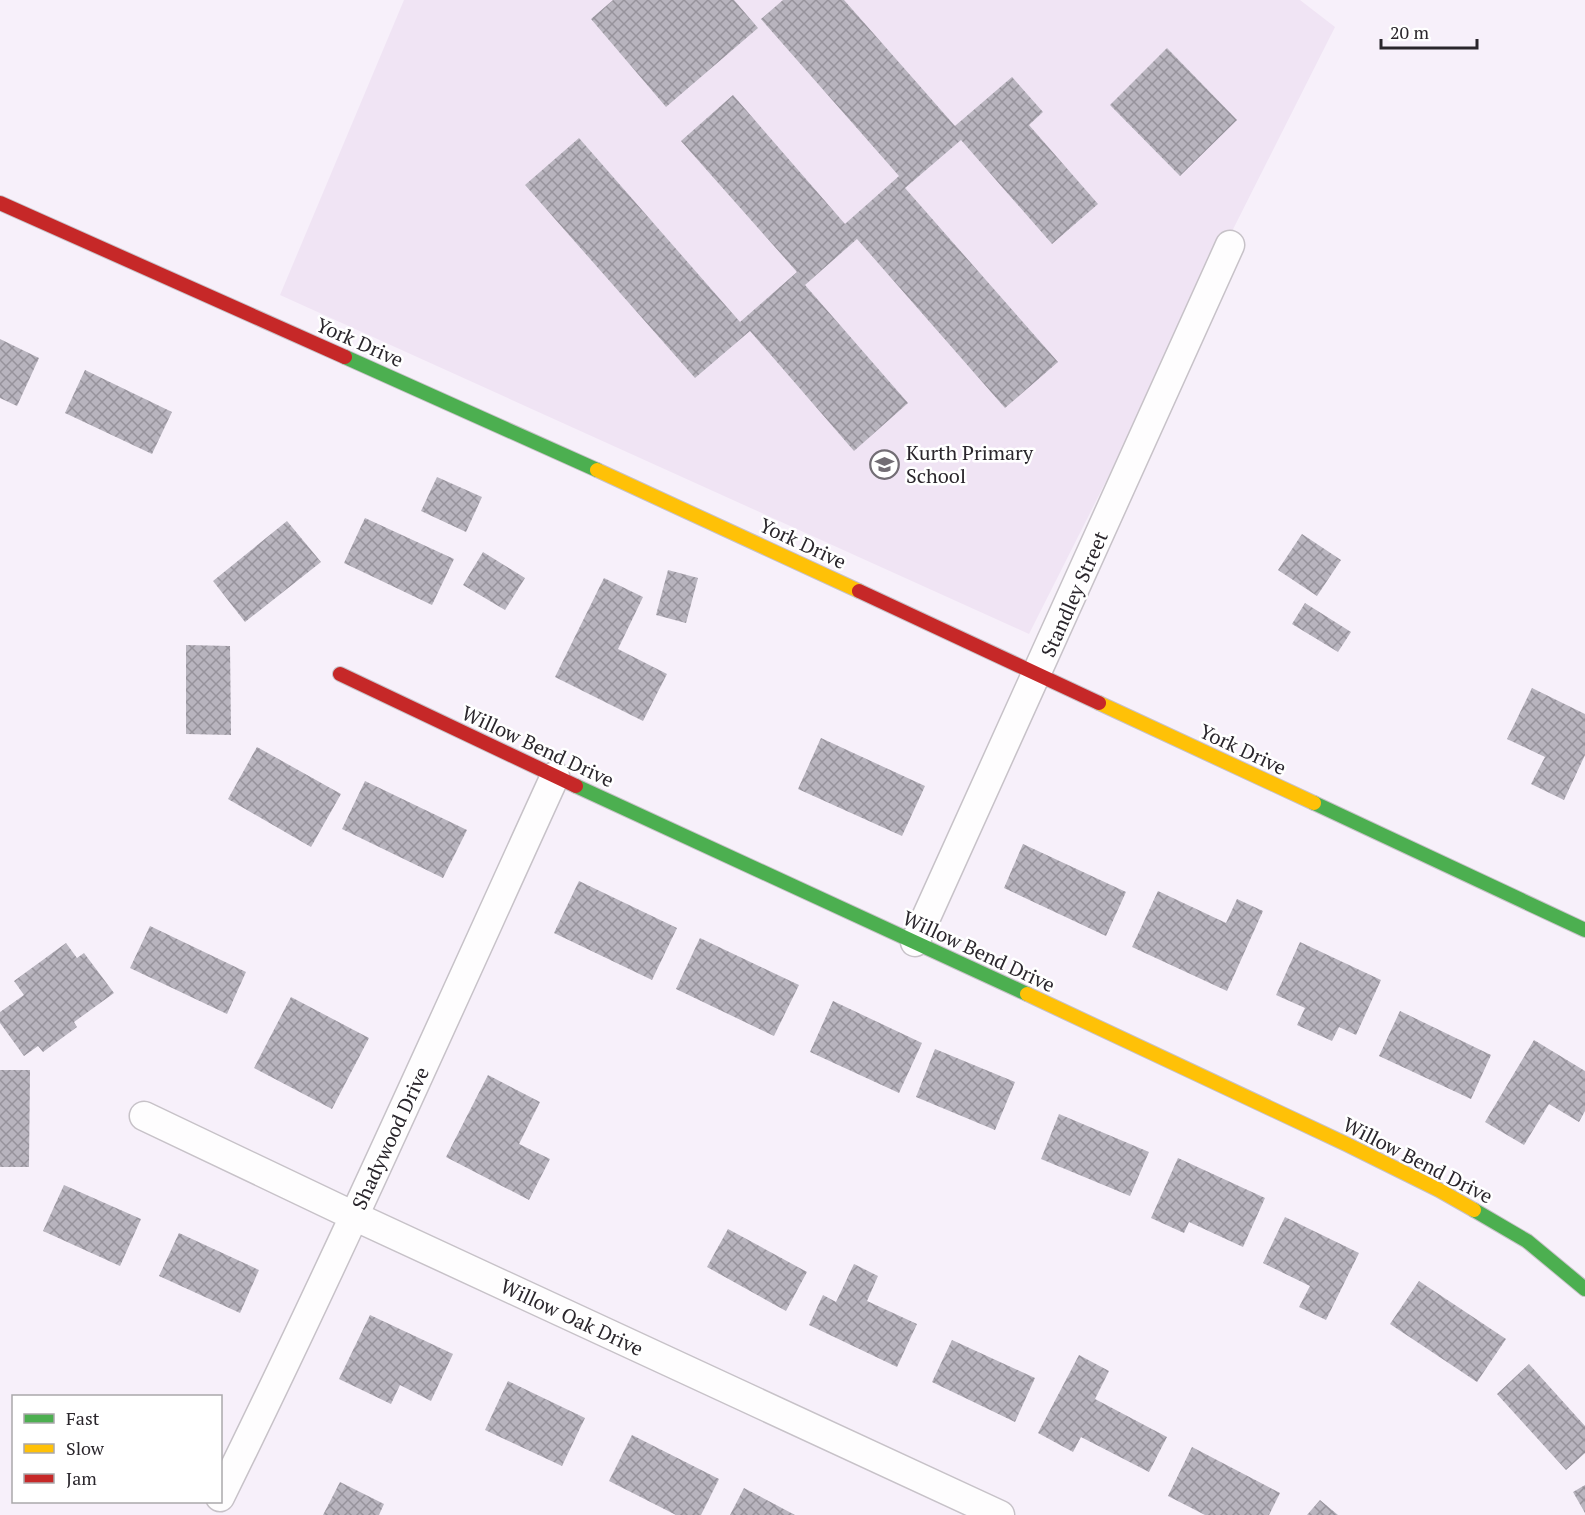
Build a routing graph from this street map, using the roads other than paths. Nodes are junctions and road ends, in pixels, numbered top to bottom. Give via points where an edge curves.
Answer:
1 (0, 203) edge
2 (1230, 245) dead end
3 (340, 674) dead end
4 (1037, 675) junction
5 (555, 777) junction
6 (1585, 930) edge
7 (915, 942) junction
8 (144, 1116) dead end
9 (354, 1216) junction
10 (1585, 1289) edge
11 (222, 1493) edge
12 (1000, 1515) edge

1 - 4 street, York Drive via 663,498
2 - 4 street, Standley Street
3 - 5 street, Willow Bend Drive
4 - 6 street, York Drive
4 - 7 street, Standley Street
5 - 7 street, Willow Bend Drive
5 - 9 street, Shadywood Drive
7 - 10 street, Willow Bend Drive via 1439,1190 1527,1241
8 - 9 street, Willow Oak Drive
9 - 11 street, Shadywood Drive
9 - 12 street, Willow Oak Drive

